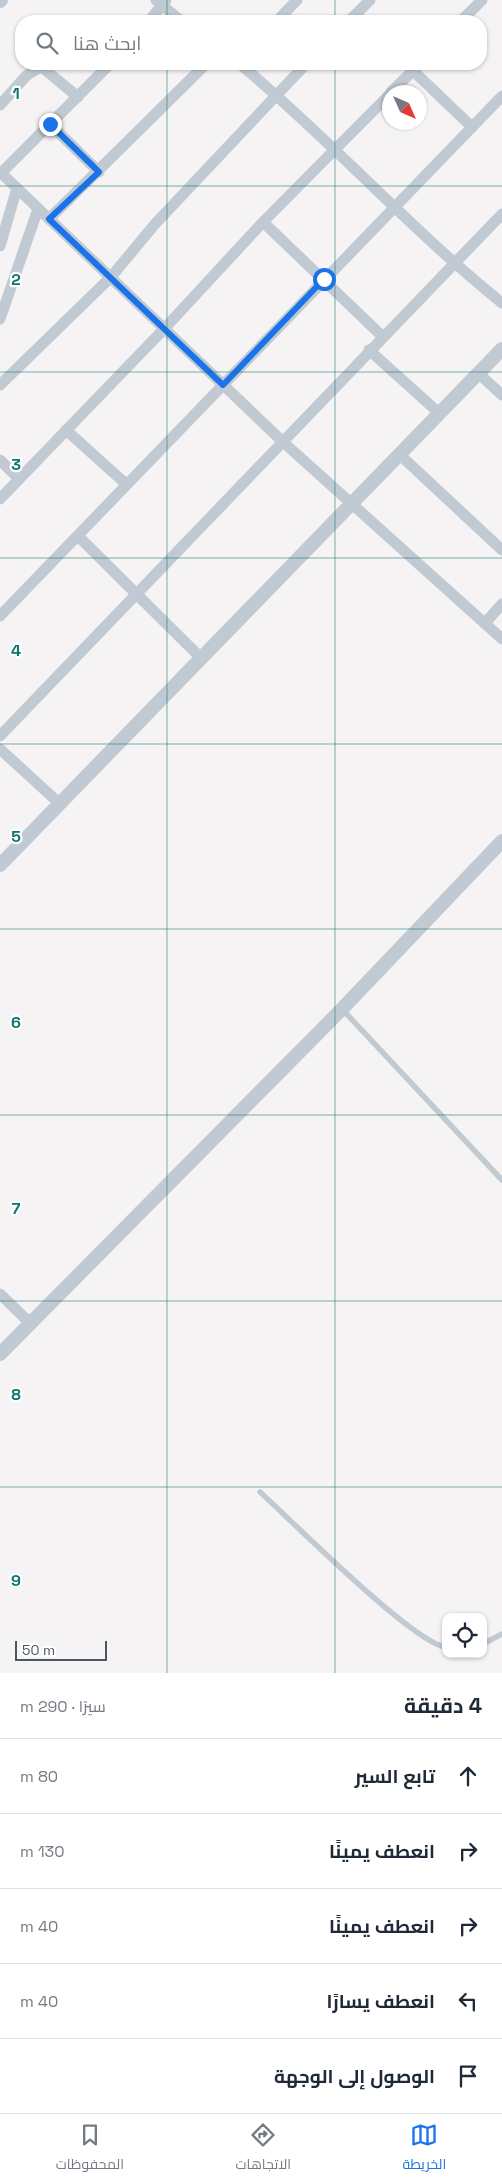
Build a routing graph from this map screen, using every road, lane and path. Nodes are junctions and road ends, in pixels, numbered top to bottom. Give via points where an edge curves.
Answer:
1 (297, 0) edge
2 (370, 0) edge
3 (482, 0) edge
4 (161, 2) edge
5 (153, 15) edge
6 (175, 15) edge
7 (283, 15) edge
8 (359, 15) edge
9 (467, 15) edge
10 (36, 70) edge
11 (45, 70) edge
12 (104, 70) edge
13 (200, 70) edge
14 (247, 70) edge
15 (300, 70) edge
16 (410, 70) edge
17 (417, 70) edge
18 (397, 85) edge
19 (275, 94) junction
20 (502, 96) edge
21 (78, 97) junction
22 (382, 101) edge
23 (0, 105) edge
24 (50, 124) junction
25 (472, 127) junction
26 (334, 148) junction
27 (0, 172) edge
28 (99, 172) junction
29 (17, 188) junction
30 (38, 208) junction
31 (393, 208) junction
32 (502, 214) edge
33 (49, 219) junction
34 (263, 222) junction
35 (0, 246) edge
36 (454, 264) junction
37 (111, 277) junction
38 (324, 279) junction
39 (502, 303) edge
40 (0, 319) edge
41 (164, 329) junction
42 (382, 336) junction
43 (502, 349) edge
44 (369, 350) junction
45 (478, 373) junction
46 (0, 385) edge
47 (223, 385) junction
48 (502, 394) edge
49 (439, 413) junction
50 (66, 430) junction
51 (282, 441) junction
52 (399, 454) junction
53 (0, 460) edge
54 (19, 479) junction
55 (126, 484) junction
56 (0, 499) edge
57 (350, 505) junction
58 (78, 536) junction
59 (502, 550) edge
60 (135, 594) junction
61 (502, 604) edge
62 (2, 609) edge
63 (485, 623) junction
64 (502, 639) edge
65 (202, 659) junction
66 (0, 736) edge
67 (0, 749) edge
68 (60, 804) junction
69 (502, 841) edge
70 (0, 865) edge
71 (342, 1009) junction
72 (502, 1180) edge
73 (0, 1294) edge
74 (31, 1324) junction
75 (0, 1354) edge
76 (260, 1492) dead end
77 (502, 1634) edge
78 (487, 1642) edge
79 (442, 1645) edge

1 - 7 street
2 - 8 street
3 - 9 street
4 - 5 street
4 - 6 street
10 - 23 street
11 - 21 street
12 - 21 street
13 - 28 street
14 - 19 street
15 - 19 street
16 - 18 street
17 - 25 street
19 - 26 street
19 - 37 street via 155,224
20 - 25 street
21 - 24 street
22 - 26 street
24 - 27 street
24 - 28 street
25 - 31 street
26 - 31 street
26 - 34 street
27 - 29 street
28 - 33 street
29 - 30 street
29 - 35 street
30 - 33 street
30 - 40 street
31 - 36 street
31 - 38 street
32 - 36 street
33 - 37 street
34 - 38 street
34 - 41 street
36 - 39 street
36 - 42 street
37 - 41 street
37 - 46 street
38 - 42 street
38 - 47 street
41 - 47 street
41 - 50 street
42 - 44 street
43 - 45 street
44 - 49 street
44 - 51 street
45 - 48 street
45 - 49 street
47 - 51 street
47 - 55 street
49 - 52 street
50 - 54 street
50 - 55 street
51 - 57 street
51 - 60 street
52 - 57 street
52 - 59 street
53 - 54 street
54 - 56 street
55 - 58 street
57 - 63 street
57 - 65 street
58 - 60 street
58 - 62 street
60 - 65 street
60 - 66 street
61 - 63 street
63 - 64 street
65 - 68 street
67 - 68 street
68 - 70 street
69 - 71 street
71 - 72 lane
71 - 74 street
73 - 74 street
74 - 75 street
76 - 79 lane via 354,1580 421,1636
77 - 78 lane

